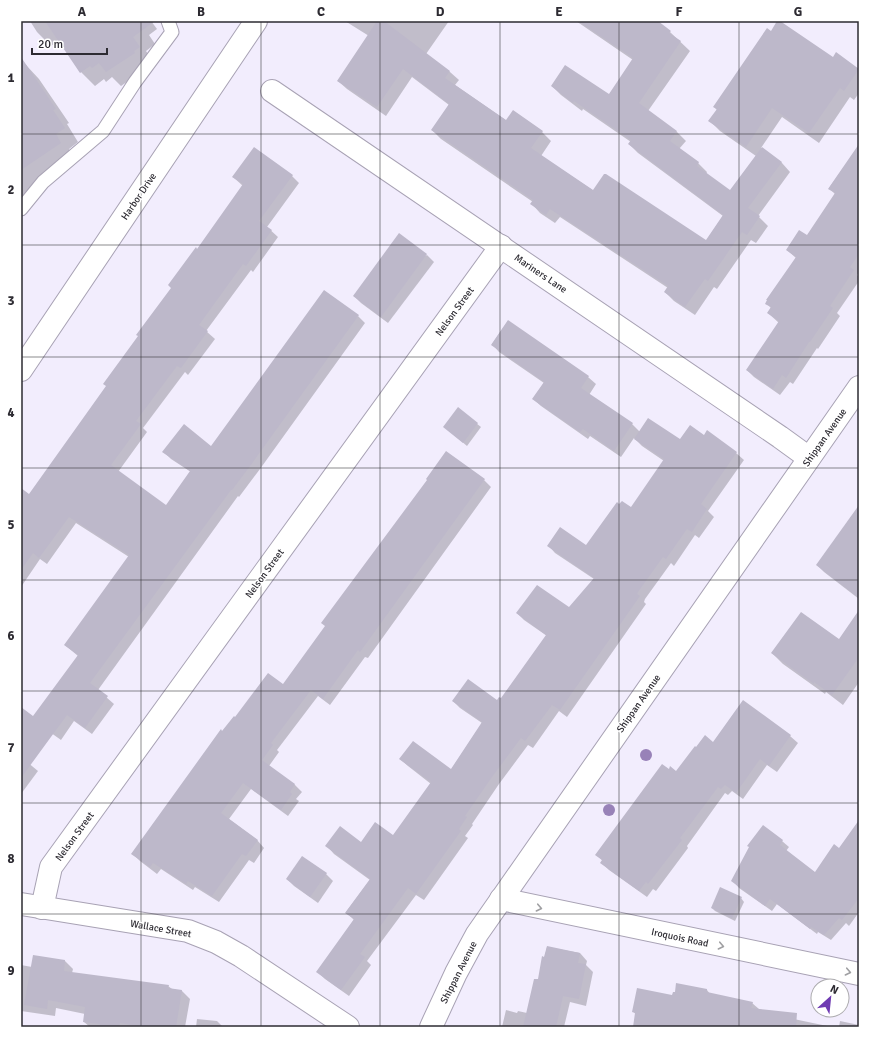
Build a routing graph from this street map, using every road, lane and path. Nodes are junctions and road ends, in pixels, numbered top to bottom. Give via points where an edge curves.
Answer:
1 (168, 21) edge
2 (256, 21) edge
3 (272, 91) dead end
4 (21, 208) edge
5 (501, 246) junction
6 (21, 370) edge
7 (859, 387) edge
8 (809, 458) junction
9 (501, 899) junction
10 (31, 906) edge
11 (859, 974) edge
12 (348, 1027) edge
13 (431, 1027) edge

1 - 4 lane via 172,32 103,131 43,182
2 - 6 street, Harbor Drive
3 - 5 street, Mariners Lane
5 - 8 street, Mariners Lane
5 - 10 street, Nelson Street via 51,867
7 - 8 street, Shippan Avenue
8 - 9 street, Shippan Avenue
9 -> 11 street, Iroquois Road
9 - 13 street, Shippan Avenue via 477,934
10 - 12 street, Wallace Street via 196,934 241,956

